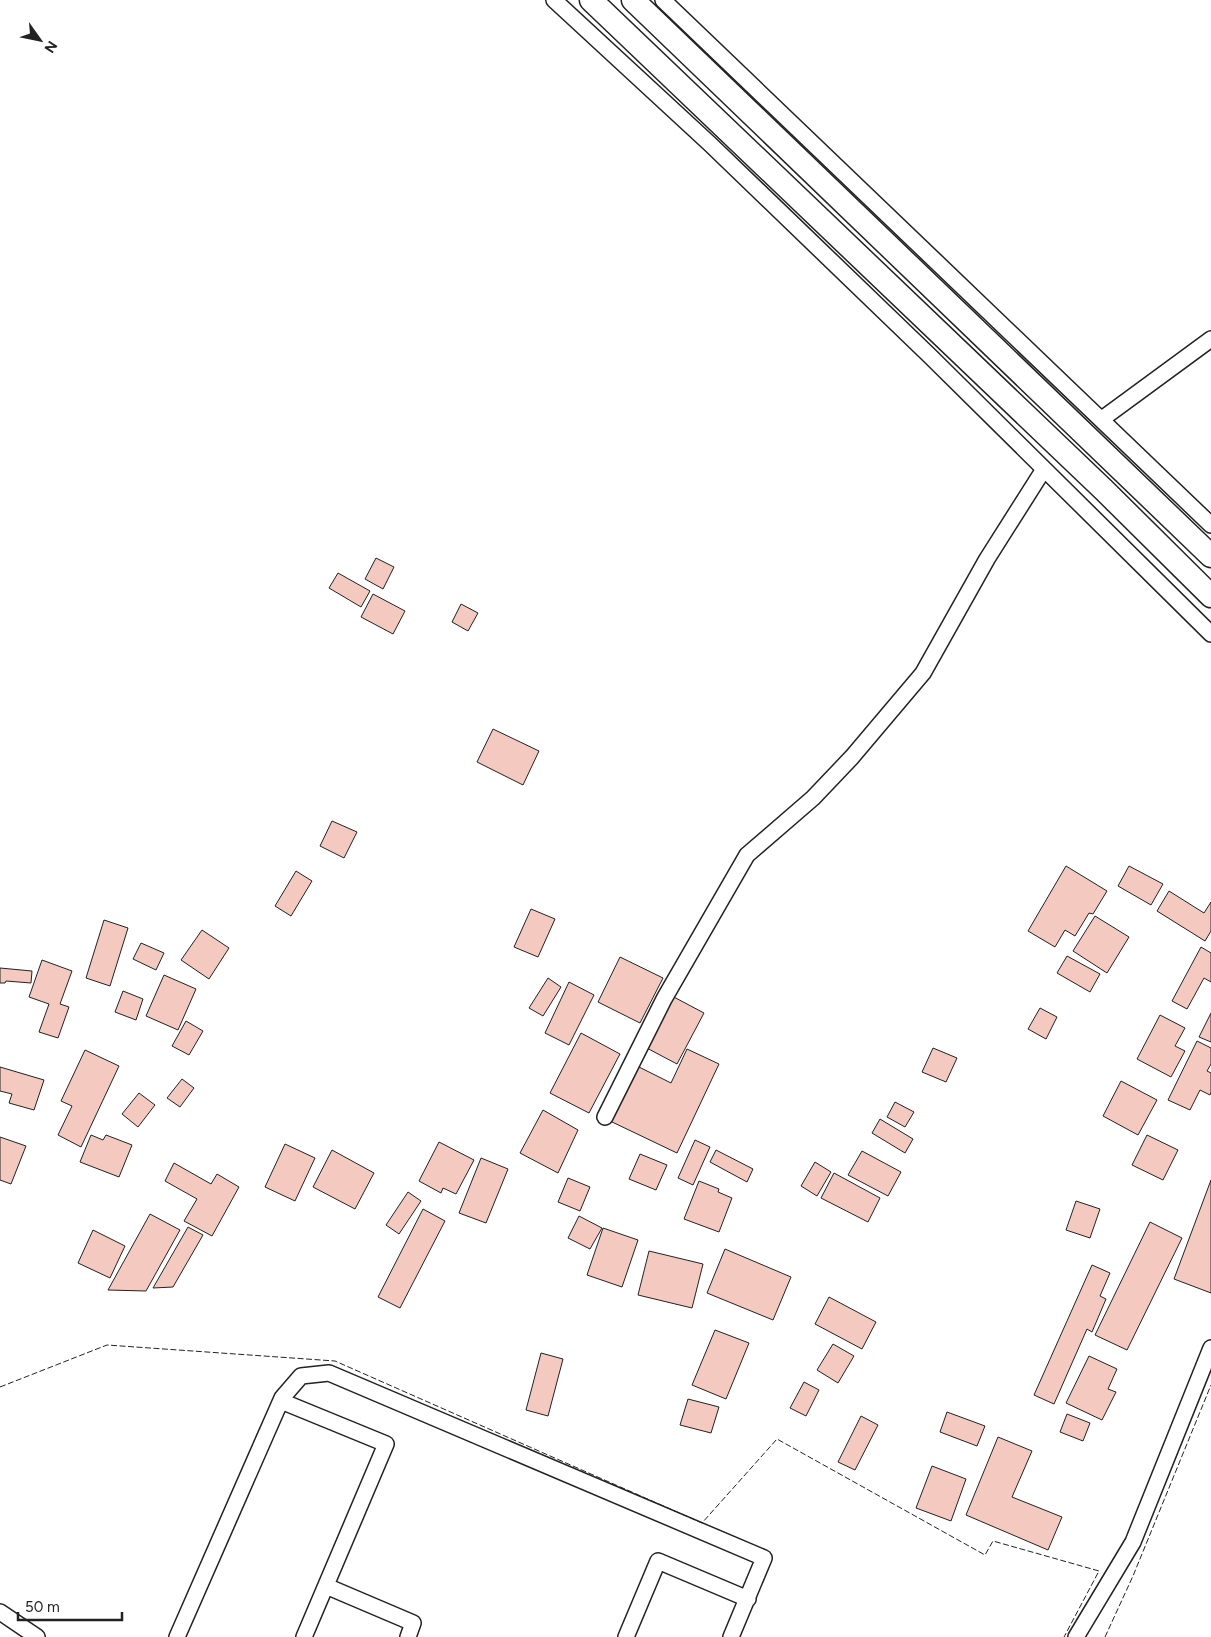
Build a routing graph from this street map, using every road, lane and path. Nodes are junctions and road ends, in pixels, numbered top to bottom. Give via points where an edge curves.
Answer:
1 (554, 0) edge
2 (591, 0) edge
3 (633, 0) edge
4 (663, 0) edge
5 (1211, 339) edge
6 (1102, 419) junction
7 (1044, 469) junction
8 (1211, 525) edge
9 (1211, 556) edge
10 (1211, 596) edge
11 (1211, 634) edge
12 (605, 1117) dead end
13 (1211, 1348) edge
14 (281, 1401) junction
15 (326, 1586) junction
16 (748, 1599) junction
17 (0, 1612) edge
18 (37, 1637) edge
19 (177, 1637) edge
20 (304, 1637) edge
21 (408, 1637) edge
22 (626, 1637) edge
23 (731, 1637) edge
24 (1076, 1637) edge

1 - 7 street via 710,144
2 - 10 highway
3 - 9 highway
4 - 6 street
5 - 6 street
6 - 8 street
7 - 11 street
7 - 12 street via 987,559 923,673 813,798 747,855 664,999
13 - 24 street via 1133,1542
14 - 15 street via 386,1444
14 - 16 street via 301,1376 330,1373 764,1558
14 - 19 street
15 - 20 street
15 - 21 street via 413,1623
16 - 22 street via 658,1561
16 - 23 street
17 - 18 street

